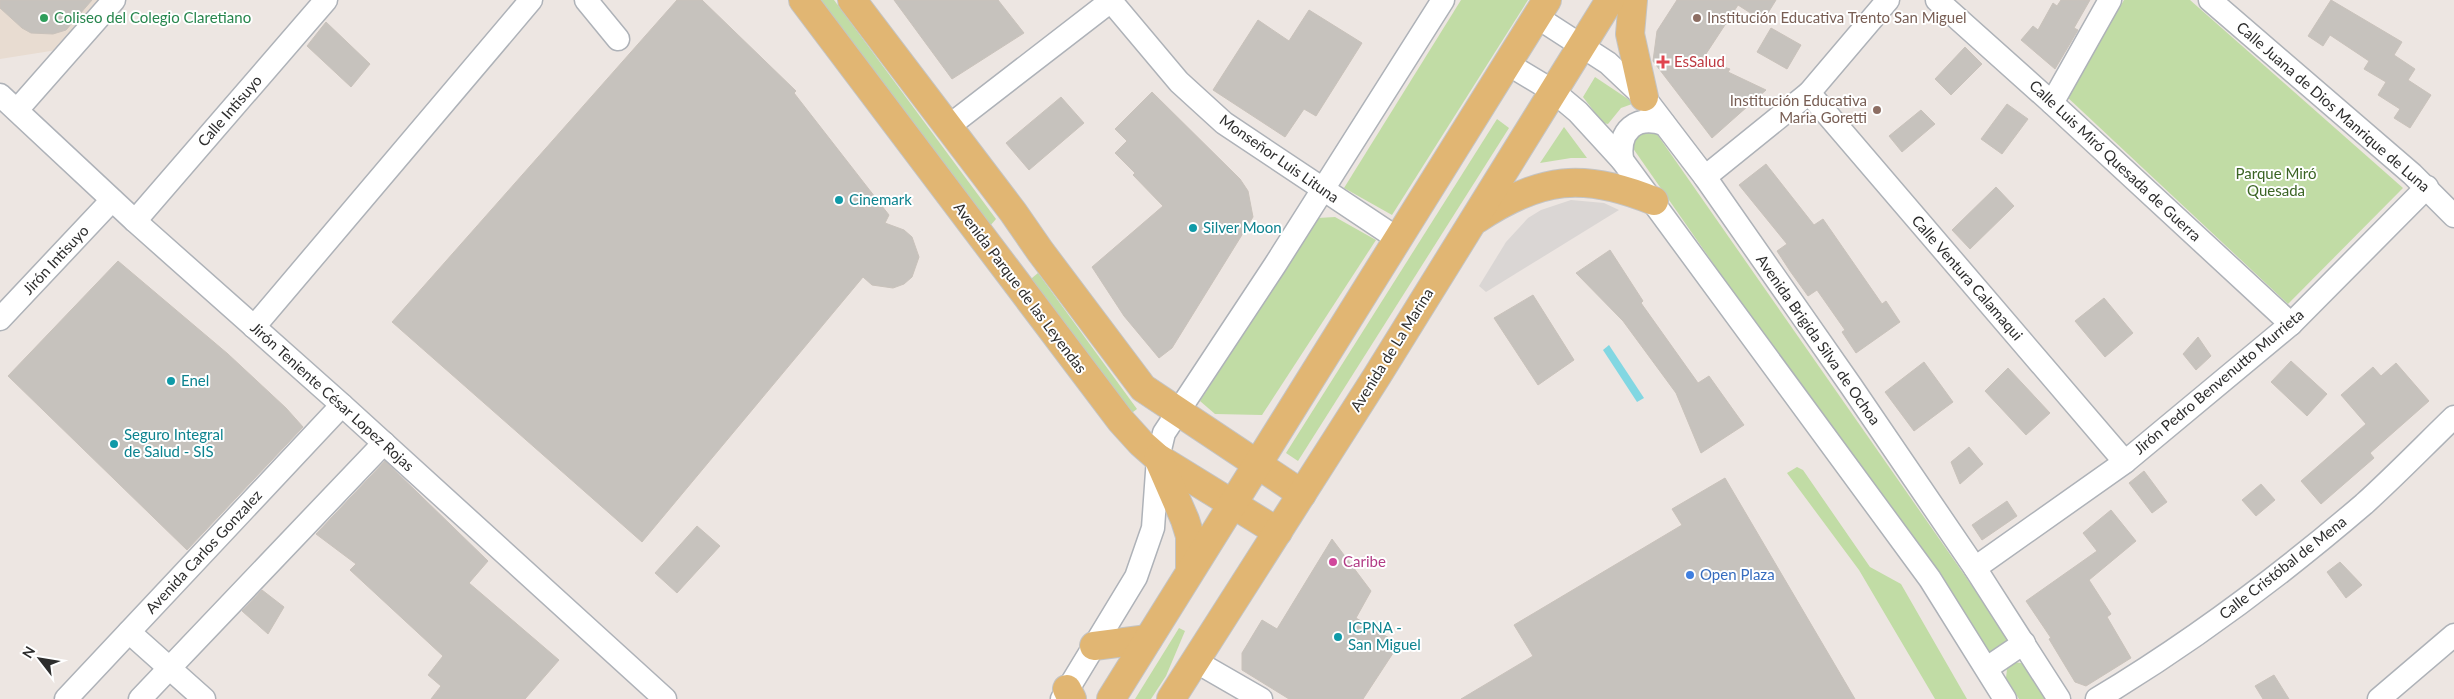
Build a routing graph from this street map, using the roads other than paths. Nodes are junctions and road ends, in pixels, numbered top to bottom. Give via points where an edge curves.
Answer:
1 (114, 0) edge
2 (326, 0) edge
3 (531, 0) edge
4 (586, 0) edge
5 (803, 0) edge
6 (852, 0) edge
7 (1111, 0) edge
8 (1443, 0) edge
9 (1610, 0) edge
10 (1633, 0) edge
11 (1888, 0) edge
12 (1937, 0) edge
13 (2110, 0) edge
14 (2210, 0) edge
15 (1542, 8) edge
16 (618, 39) dead end
17 (1582, 45) junction
18 (1508, 64) junction
19 (1553, 91) junction
20 (1809, 94) junction
21 (0, 95) edge
22 (1644, 97) junction
23 (2052, 103) junction
24 (17, 110) junction
25 (1664, 124) junction
26 (948, 126) junction
27 (1622, 160) junction
28 (1704, 177) junction
29 (2427, 187) junction
30 (1323, 190) junction
31 (112, 200) junction
32 (1654, 201) junction
33 (2454, 216) edge
34 (135, 221) junction
35 (1472, 222) junction
36 (1398, 239) junction
37 (5, 305) edge
38 (2291, 324) junction
39 (254, 327) junction
40 (342, 405) junction
41 (1179, 412) junction
42 (2454, 417) edge
43 (1279, 431) junction
44 (384, 443) junction
45 (1158, 458) junction
46 (2124, 462) junction
47 (1258, 464) junction
48 (1302, 494) junction
49 (1232, 503) junction
50 (1278, 532) junction
51 (1984, 562) junction
52 (1190, 571) junction
53 (129, 632) junction
54 (2454, 635) edge
55 (1148, 639) junction
56 (2024, 643) junction
57 (1094, 646) junction
58 (1195, 661) junction
59 (169, 668) junction
60 (1987, 668) junction
61 (1067, 696) edge
62 (66, 699) edge
63 (140, 699) edge
64 (204, 699) edge
65 (665, 699) edge
66 (1111, 699) edge
67 (1171, 699) edge
68 (1261, 699) edge
69 (2005, 699) edge
70 (2060, 699) edge
71 (2097, 699) edge
72 (2379, 699) edge

1 - 24 street
2 - 34 street, Calle Intisuyo
3 - 39 street
4 - 16 street
5 - 45 main road, Avenida Parque de las Leyendas via 1121,421
6 - 26 main road
7 - 26 street
7 - 30 street, Monseñor Luis Lituna via 1179,82 1224,123
8 - 30 street
9 - 17 main road, Avenida de La Marina
10 - 22 main road via 1630,34
11 - 20 street
12 - 23 street, Calle Luis Miró Quesada de Guerra
13 - 23 street
14 - 29 street, Calle Juana de Dios Manrique de Luna
15 - 17 street, Avenida Brigida Silva de Ochoa
15 - 18 main road
17 - 19 main road, Avenida de La Marina
17 - 22 street, Avenida Brigida Silva de Ochoa via 1608,63
18 - 19 street
18 - 36 main road
19 - 27 street via 1578,112
19 - 35 main road, Avenida de La Marina
20 - 28 street
20 - 46 street, Calle Ventura Calamaqui
21 - 24 street, Jirón Teniente César Lopez Rojas
22 - 25 street, Avenida Brigida Silva de Ochoa
23 - 38 street, Calle Luis Miró Quesada de Guerra
24 - 31 street, Jirón Teniente César Lopez Rojas
25 - 27 street via 1653,120 1641,121 1631,127 1623,136
25 - 28 street, Avenida Brigida Silva de Ochoa
26 - 41 main road via 1144,388
27 - 32 street
28 - 51 street, Avenida Brigida Silva de Ochoa via 1851,386
29 - 33 street, Calle Juana de Dios Manrique de Luna
29 - 38 street, Jirón Pedro Benvenutto Murrieta
30 - 36 street, Monseñor Luis Lituna
30 - 41 street
31 - 34 street, Jirón Teniente César Lopez Rojas
31 - 37 street, Jirón Intisuyo
32 - 35 main road via 1623,188 1566,182 1538,187 1503,201
32 - 60 street via 1930,579
34 - 39 street, Jirón Teniente César Lopez Rojas
35 - 48 main road, Avenida de La Marina
36 - 43 main road
38 - 46 street, Jirón Pedro Benvenutto Murrieta
39 - 40 street, Jirón Teniente César Lopez Rojas
40 - 44 street, Jirón Teniente César Lopez Rojas
40 - 53 street, Avenida Carlos Gonzalez
41 - 43 main road via 1252,437 1265,437
41 - 45 street via 1164,433
41 - 47 main road
42 - 71 street, Calle Cristóbal de Mena via 2365,503 2292,563 2213,624
43 - 47 main road
44 - 59 street
44 - 65 street, Jirón Teniente César Lopez Rojas
45 - 49 main road, Avenida Parque de las Leyendas
45 - 52 main road via 1190,536
45 - 57 street via 1153,528 1146,552 1136,577
46 - 51 street, Jirón Pedro Benvenutto Murrieta
47 - 48 main road
47 - 49 main road
48 - 50 main road, Avenida de La Marina
49 - 50 main road, Avenida Parque de las Leyendas
49 - 52 main road
50 - 58 main road, Avenida de La Marina
51 - 56 street, Avenida Brigida Silva de Ochoa
52 - 55 main road
53 - 59 street
53 - 62 street, Avenida Carlos Gonzalez
54 - 72 street
55 - 57 main road
55 - 66 main road
56 - 60 street
56 - 70 street, Avenida Brigida Silva de Ochoa
57 - 61 street
58 - 67 main road, Avenida de La Marina
58 - 68 street
59 - 63 street
59 - 64 street
60 - 69 street

